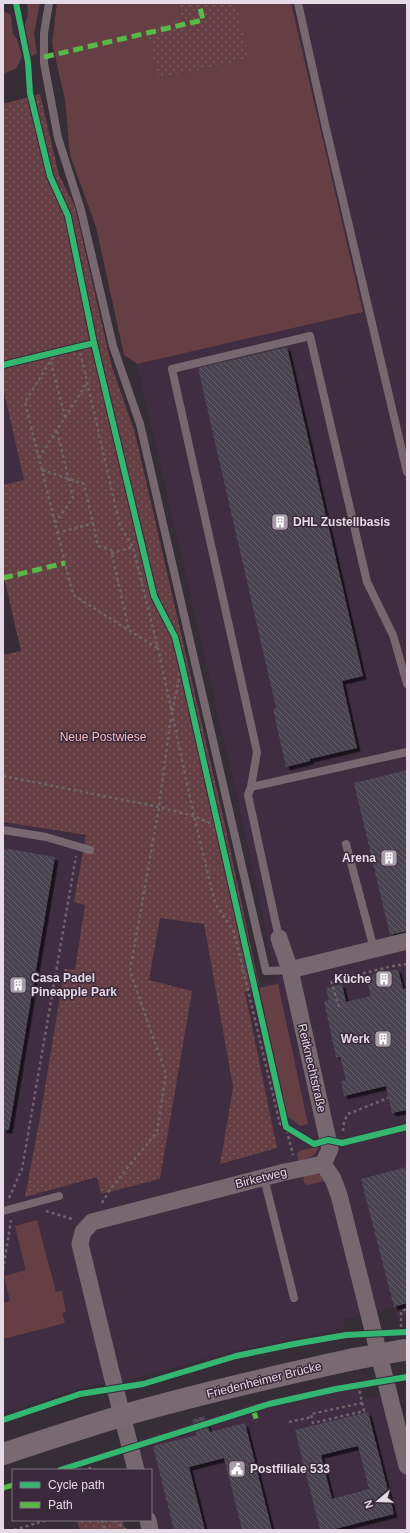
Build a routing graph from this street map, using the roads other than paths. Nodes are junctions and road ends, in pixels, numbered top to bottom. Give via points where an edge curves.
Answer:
1 (49, 3) edge
2 (298, 3) edge
3 (407, 472) edge
4 (407, 684) edge
5 (407, 752) edge
6 (251, 787) junction
7 (3, 830) edge
8 (346, 844) dead end
9 (90, 850) dead end
10 (279, 938) joint
11 (407, 941) edge
12 (374, 949) junction
13 (290, 970) junction
14 (322, 1164) junction
15 (264, 1178) junction
16 (59, 1196) dead end
17 (4, 1211) edge
18 (294, 1298) dead end
19 (404, 1344) edge
20 (122, 1416) junction
21 (3, 1454) edge
22 (407, 1466) edge
23 (136, 1469) edge

1 - 13 lane via 44,33 44,63 58,138 81,210 114,346 140,424 266,971
2 - 3 lane
4 - 6 lane via 393,635 367,582 310,336 172,369 257,752
5 - 6 lane
6 - 10 lane via 248,795
7 - 9 lane via 46,837
8 - 12 lane
10 - 13 street, Reitknechtstraße
11 - 12 street
12 - 13 street
13 - 14 street, Reitknechtstraße via 330,1149
14 - 15 street, Birketweg
14 - 22 street via 333,1179 339,1195
15 - 18 lane
15 - 20 street, Birketweg via 92,1222 83,1232 80,1244
16 - 17 lane
19 - 20 main road, Friedenheimer Brücke, bridge via 354,1359
20 - 21 main road, Friedenheimer Brücke
20 - 23 street, Birketweg

